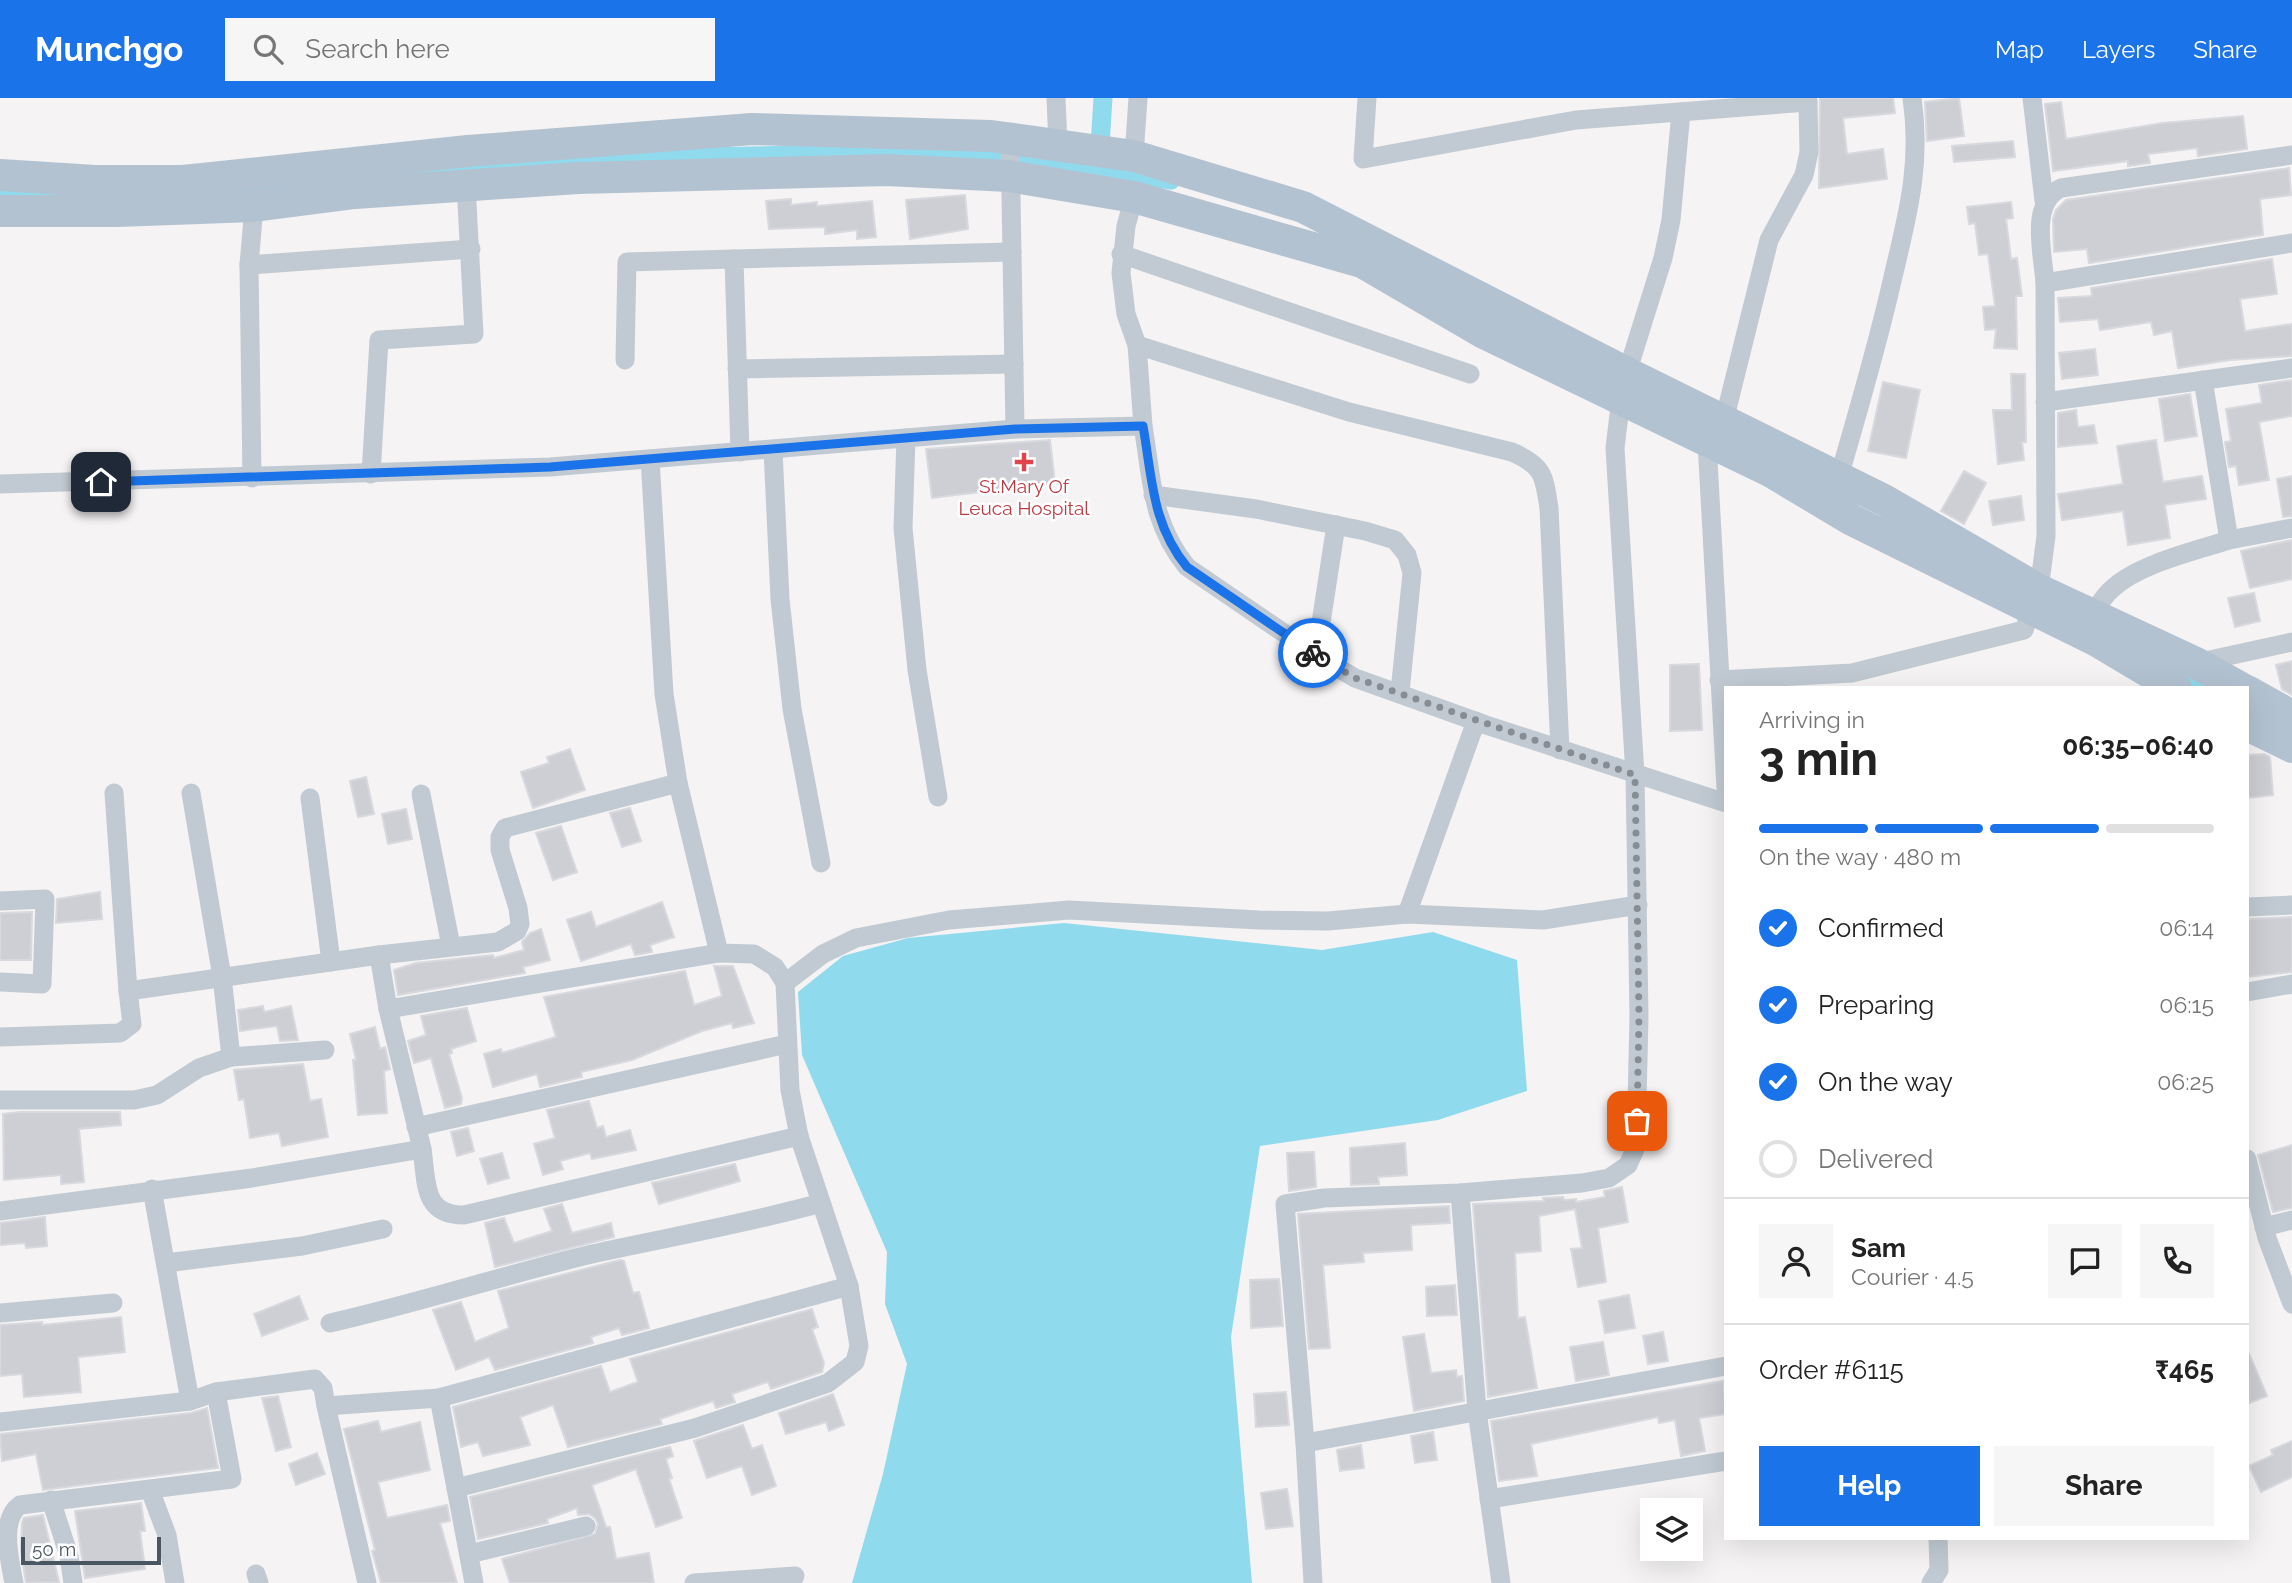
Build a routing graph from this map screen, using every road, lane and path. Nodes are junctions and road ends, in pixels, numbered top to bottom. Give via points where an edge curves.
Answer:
1 (1056, 98) edge
2 (1138, 98) edge
3 (1367, 98) edge
4 (1912, 98) edge
5 (2032, 98) edge
6 (1808, 100) edge
7 (1681, 112) junction
8 (1058, 145) junction
9 (1111, 153) junction
10 (2292, 155) edge
11 (1009, 156) junction
12 (0, 176) edge
13 (466, 185) junction
14 (1134, 197) junction
15 (2044, 201) junction
16 (254, 206) junction
17 (0, 211) edge
18 (2292, 243) edge
19 (471, 249) junction
20 (1012, 253) junction
21 (1121, 254) junction
22 (734, 259) junction
23 (249, 265) junction
24 (2045, 283) junction
25 (1137, 345) junction
26 (625, 360) dead end
27 (1014, 365) junction
28 (2292, 368) edge
29 (737, 369) junction
30 (1470, 374) dead end
31 (2203, 380) junction
32 (1624, 385) junction
33 (2045, 402) junction
34 (1143, 426) junction
35 (1015, 429) junction
36 (1715, 431) junction
37 (906, 438) junction
38 (773, 450) junction
39 (740, 452) junction
40 (650, 459) junction
41 (372, 474) junction
42 (1839, 477) junction
43 (252, 478) junction
44 (0, 484) edge
45 (1153, 495) junction
46 (1336, 525) junction
47 (2292, 528) edge
48 (2229, 540) junction
49 (2035, 600) junction
50 (2092, 616) junction
51 (2292, 642) edge
52 (1316, 655) junction
53 (1719, 680) junction
54 (2215, 680) edge
55 (2173, 686) edge
56 (1400, 692) junction
57 (2249, 692) edge
58 (2292, 716) edge
59 (1476, 721) junction
60 (2249, 726) edge
61 (2292, 747) edge
62 (1560, 750) junction
63 (1724, 757) edge
64 (1635, 775) junction
65 (678, 783) junction
66 (114, 793) dead end
67 (191, 793) dead end
68 (421, 794) dead end
69 (938, 797) dead end
70 (310, 798) dead end
71 (1724, 802) edge
72 (821, 863) dead end
73 (0, 901) edge
74 (1638, 905) junction
75 (2292, 905) edge
76 (2249, 907) edge
77 (1407, 914) junction
78 (451, 946) junction
79 (719, 953) junction
80 (379, 955) junction
81 (331, 962) junction
82 (222, 977) junction
83 (0, 982) edge
84 (785, 983) junction
85 (2292, 984) edge
86 (128, 991) junction
87 (2249, 992) edge
88 (388, 1009) junction
89 (0, 1037) edge
90 (787, 1044) junction
91 (325, 1050) dead end
92 (230, 1057) junction
93 (0, 1100) edge
94 (416, 1127) junction
95 (799, 1136) junction
96 (422, 1150) junction
97 (2249, 1172) edge
98 (152, 1189) junction
99 (1460, 1193) junction
100 (821, 1203) junction
101 (0, 1211) edge
102 (2292, 1220) edge
103 (2264, 1227) junction
104 (383, 1229) dead end
105 (166, 1263) junction
106 (849, 1286) junction
107 (113, 1303) dead end
108 (2292, 1304) edge
109 (0, 1313) edge
110 (330, 1323) dead end
111 (1724, 1366) edge
112 (216, 1392) junction
113 (439, 1398) junction
114 (190, 1401) junction
115 (326, 1406) junction
116 (1477, 1411) junction
117 (0, 1422) edge
118 (1305, 1443) junction
119 (1724, 1461) edge
120 (456, 1488) junction
121 (150, 1490) junction
122 (1489, 1499) junction
123 (51, 1500) junction
124 (586, 1526) dead end
125 (1938, 1540) edge
126 (469, 1554) junction
127 (795, 1576) dead end
128 (14, 1583) edge
129 (73, 1583) edge
130 (175, 1583) edge
131 (367, 1583) edge
132 (474, 1583) edge
133 (694, 1583) edge
134 (1313, 1583) edge
135 (1501, 1583) edge
136 (1931, 1583) edge

1 - 8 street
2 - 9 street
3 - 7 street via 1363,159 1576,120
4 - 42 street via 1917,165 1912,196 1877,347
5 - 15 street
6 - 7 street
6 - 36 street via 1810,152 1804,175 1769,240
7 - 32 street via 1671,220
8 - 9 main road
8 - 11 main road
9 - 32 main road via 1303,206
10 - 15 street via 2061,188
11 - 12 main road via 751,129 468,151 183,181
11 - 13 main road via 887,170
11 - 14 main road
11 - 20 street
13 - 16 main road
13 - 19 street
14 - 21 street
14 - 32 main road via 1362,262 1482,332
15 - 24 street
16 - 17 main road
16 - 23 street
18 - 24 street
19 - 23 street
19 - 41 street via 474,334 379,340
20 - 22 street
20 - 27 street
21 - 25 street via 1126,314
21 - 30 street
22 - 26 street via 627,262
22 - 29 street
23 - 43 street
24 - 33 street
25 - 34 street
25 - 62 street via 1349,412 1512,452 1541,470 1549,509
27 - 29 street
27 - 35 street
28 - 31 street
29 - 39 street
31 - 33 street
31 - 48 street
32 - 36 main road
32 - 64 street via 1615,448
33 - 49 street via 2046,536
34 - 35 street
34 - 45 street
35 - 37 street
36 - 42 main road
36 - 49 main road via 1770,471 1852,520
36 - 53 street
37 - 38 street
37 - 69 street via 903,528 917,670
38 - 39 street
38 - 72 street via 780,599 792,709
39 - 40 street
40 - 41 street
40 - 65 street via 664,694
41 - 43 street
42 - 49 main road
43 - 44 street
45 - 46 street
45 - 52 street via 1162,529 1187,567
46 - 52 street
46 - 56 street via 1395,540 1406,555 1412,573 1411,600
47 - 48 street
48 - 50 street via 2120,582
49 - 50 main road
49 - 53 street via 2024,630 1852,673
49 - 55 main road
50 - 54 main road
51 - 54 street
52 - 56 street via 1355,678
53 - 63 street
56 - 59 street
57 - 58 main road
59 - 62 street
59 - 77 street
60 - 61 main road
62 - 64 street
64 - 71 street
64 - 74 street
65 - 78 street via 505,828 500,850 518,908 517,931 498,942
65 - 79 street
66 - 86 street
67 - 82 street
68 - 78 street
70 - 81 street
73 - 83 street via 45,900 42,984
74 - 77 street via 1543,919
74 - 99 street via 1636,1147 1628,1165 1609,1178 1582,1183
75 - 76 street
77 - 84 street via 1301,920 1171,918 1069,910 950,920 856,938 823,954
78 - 80 street
79 - 84 street via 754,954 775,967
79 - 88 street
80 - 81 street
80 - 88 street
81 - 82 street
82 - 86 street
82 - 92 street
84 - 90 street
85 - 87 street
86 - 89 street via 132,1024 120,1033
88 - 94 street
90 - 94 street
90 - 95 street
91 - 92 street
92 - 93 street via 199,1068 157,1096
94 - 96 street
95 - 96 street via 464,1215 446,1215 435,1207
95 - 100 street
96 - 98 street
97 - 103 street
98 - 101 street
98 - 105 street
99 - 116 street
99 - 118 street via 1285,1203
100 - 106 street
100 - 110 street via 591,1255
102 - 103 street
103 - 108 street
104 - 105 street via 302,1246
105 - 114 street
106 - 113 street
106 - 120 street via 859,1346 855,1362 828,1383 695,1427
107 - 109 street
111 - 116 street
112 - 114 street
112 - 115 street via 315,1379 323,1388
112 - 121 street via 232,1479
113 - 115 street
113 - 120 street
114 - 117 street
115 - 131 street
116 - 118 street
116 - 122 street
118 - 134 street
119 - 122 street
120 - 126 street
121 - 123 street
121 - 130 street via 167,1535
122 - 135 street
123 - 128 street via 20,1505 5,1518
123 - 129 street
124 - 126 street
125 - 136 street via 1939,1570
126 - 132 street
127 - 133 street

